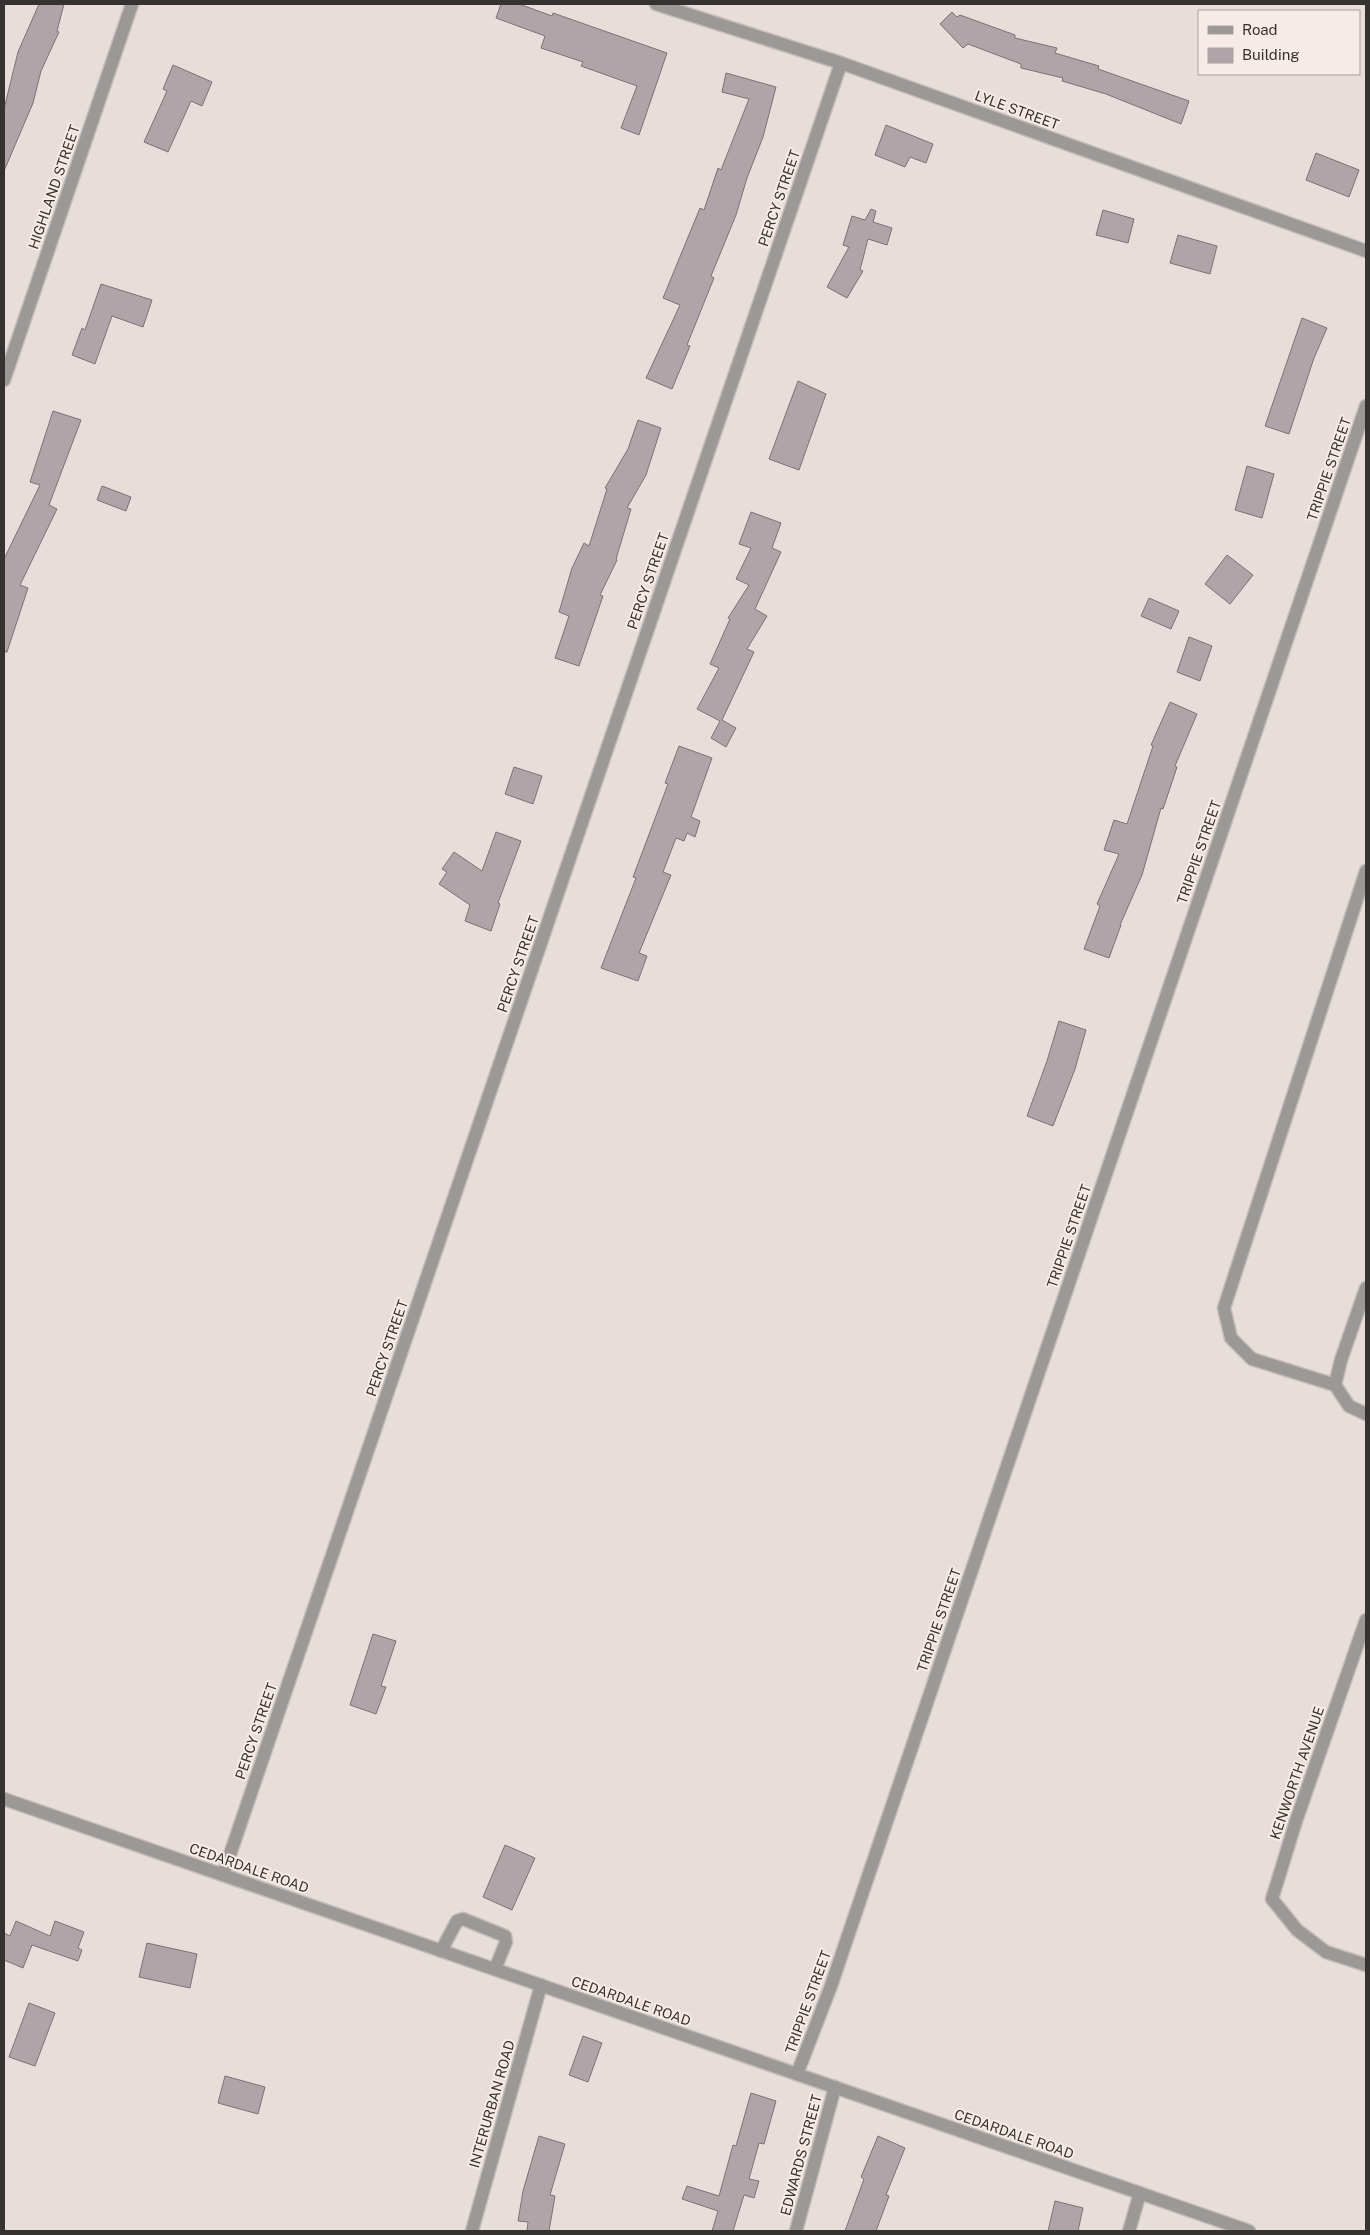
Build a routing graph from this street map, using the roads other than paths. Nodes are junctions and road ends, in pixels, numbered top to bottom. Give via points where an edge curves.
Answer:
1 (132, 4) edge
2 (656, 4) edge
3 (841, 63) junction
4 (1366, 251) edge
5 (4, 380) edge
6 (1366, 406) edge
7 (1366, 871) edge
8 (1366, 1288) edge
9 (1335, 1385) junction
10 (1366, 1414) edge
11 (1366, 1620) edge
12 (4, 1799) edge
13 (223, 1875) junction
14 (441, 1951) junction
15 (1366, 1965) edge
16 (495, 1969) junction
17 (541, 1985) junction
18 (797, 2074) junction
19 (835, 2088) junction
20 (1140, 2193) junction
21 (472, 2231) edge
22 (796, 2231) edge
23 (1129, 2231) edge
24 (1248, 2231) edge

1 - 5 street, HIGHLAND STREET
2 - 3 street, LYLE STREET
3 - 4 street, LYLE STREET
3 - 13 street, PERCY STREET
6 - 18 street, TRIPPIE STREET via 831,1986
7 - 9 street via 1224,1308 1232,1338 1252,1359
8 - 9 street
9 - 10 street via 1348,1406
11 - 15 street, KENWORTH AVENUE via 1272,1899 1297,1930 1326,1952
12 - 13 street, CEDARDALE ROAD
13 - 14 street, CEDARDALE ROAD
14 - 16 street, CEDARDALE ROAD
14 - 16 street via 457,1922 463,1919 505,1936 506,1942
16 - 17 street, CEDARDALE ROAD
17 - 18 street, CEDARDALE ROAD
17 - 21 street, INTERURBAN ROAD
18 - 19 street, CEDARDALE ROAD
19 - 20 street, CEDARDALE ROAD
19 - 22 street, EDWARDS STREET
20 - 23 street
20 - 24 street, CEDARDALE ROAD

